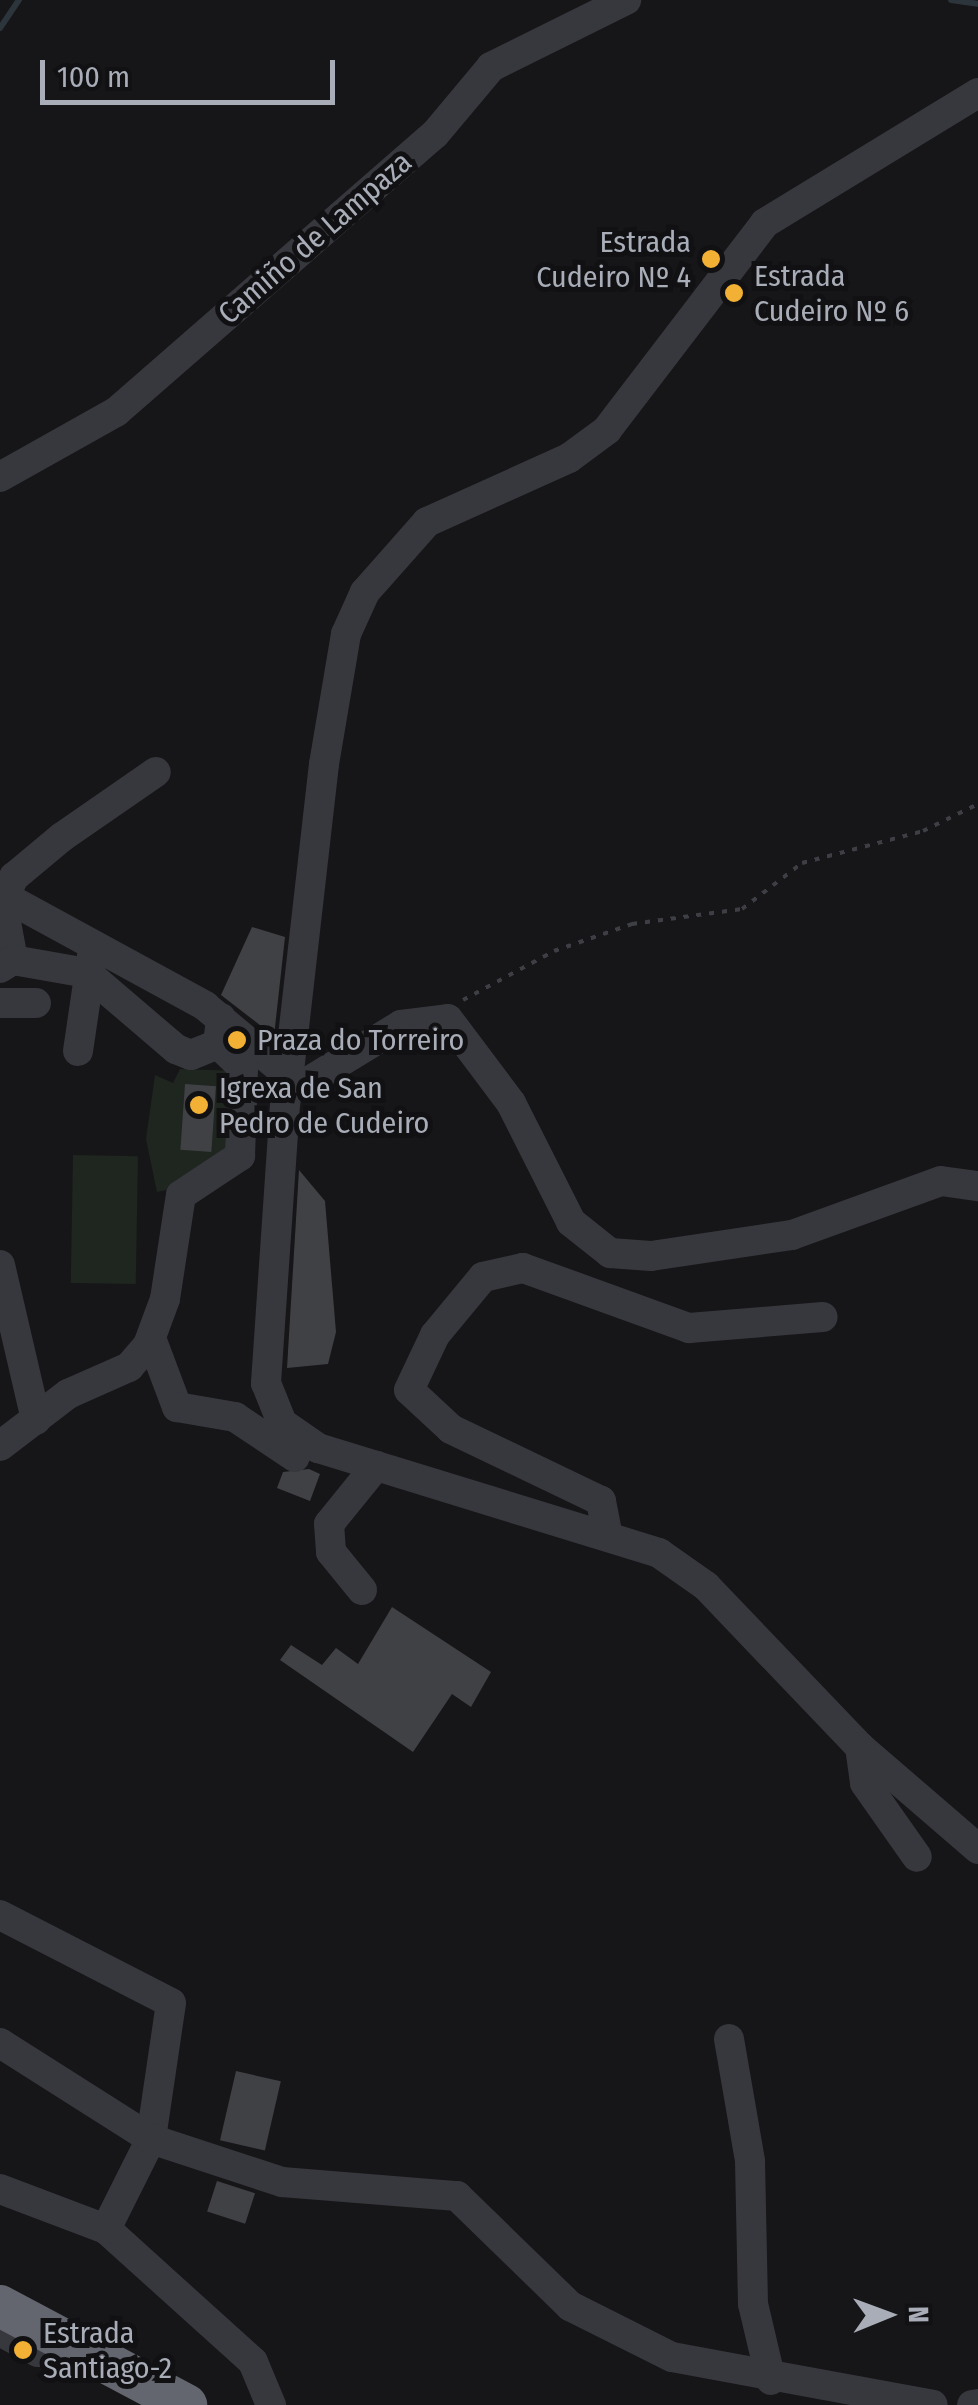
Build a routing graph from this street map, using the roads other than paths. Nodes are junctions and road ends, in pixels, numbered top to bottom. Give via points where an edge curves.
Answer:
1 (626, 0) edge
2 (978, 93) edge
3 (0, 477) edge
4 (156, 772) dead end
5 (2, 895) edge
6 (96, 944) junction
7 (7, 964) edge
8 (88, 973) junction
9 (0, 1003) edge
10 (36, 1003) dead end
11 (219, 1031) junction
12 (78, 1052) dead end
13 (288, 1076) junction
14 (978, 1186) edge
15 (0, 1265) edge
16 (823, 1316) dead end
17 (151, 1338) junction
18 (36, 1420) junction
19 (0, 1446) edge
20 (376, 1466) junction
21 (607, 1532) junction
22 (362, 1590) dead end
23 (860, 1747) junction
24 (978, 1849) edge
25 (918, 1857) dead end
26 (0, 1916) edge
27 (729, 2039) dead end
28 (0, 2043) edge
29 (151, 2138) junction
30 (0, 2188) edge
31 (106, 2229) junction
32 (2, 2329) edge
33 (771, 2380) junction
34 (186, 2405) edge
35 (271, 2405) edge
36 (933, 2405) edge

1 - 3 street, Camiño de Lampaza via 491,67 435,134 116,412
2 - 13 street via 765,222 607,430 569,458 450,507 377,573 352,617 336,680
4 - 5 street via 62,837 14,876
5 - 6 street
5 - 7 street
6 - 8 street
6 - 11 street
7 - 8 street
8 - 11 street via 176,1049 191,1055
8 - 12 street
9 - 10 street
11 - 13 street
11 - 17 street via 244,1068 240,1156 180,1195
13 - 14 street via 310,1086 388,1032 437,1016 472,1042 582,1238 610,1252 651,1256 792,1236 940,1181
13 - 20 street via 270,1402 304,1440
15 - 18 street
16 - 21 street via 689,1328 522,1268 482,1277 435,1335 409,1390 450,1430 601,1501
17 - 18 street via 129,1367 68,1394
17 - 20 street via 178,1407 235,1417 314,1465
18 - 19 street
20 - 21 street
20 - 22 street via 328,1524 331,1552
21 - 23 street via 706,1586
23 - 24 street
23 - 25 street via 866,1783
26 - 29 street via 171,2003
27 - 33 street via 750,2161 753,2304
28 - 29 street
29 - 31 street
29 - 33 street via 282,2182 457,2196 570,2306 672,2357
30 - 31 street
31 - 35 street via 253,2362
32 - 34 highway via 85,2352
33 - 36 street

